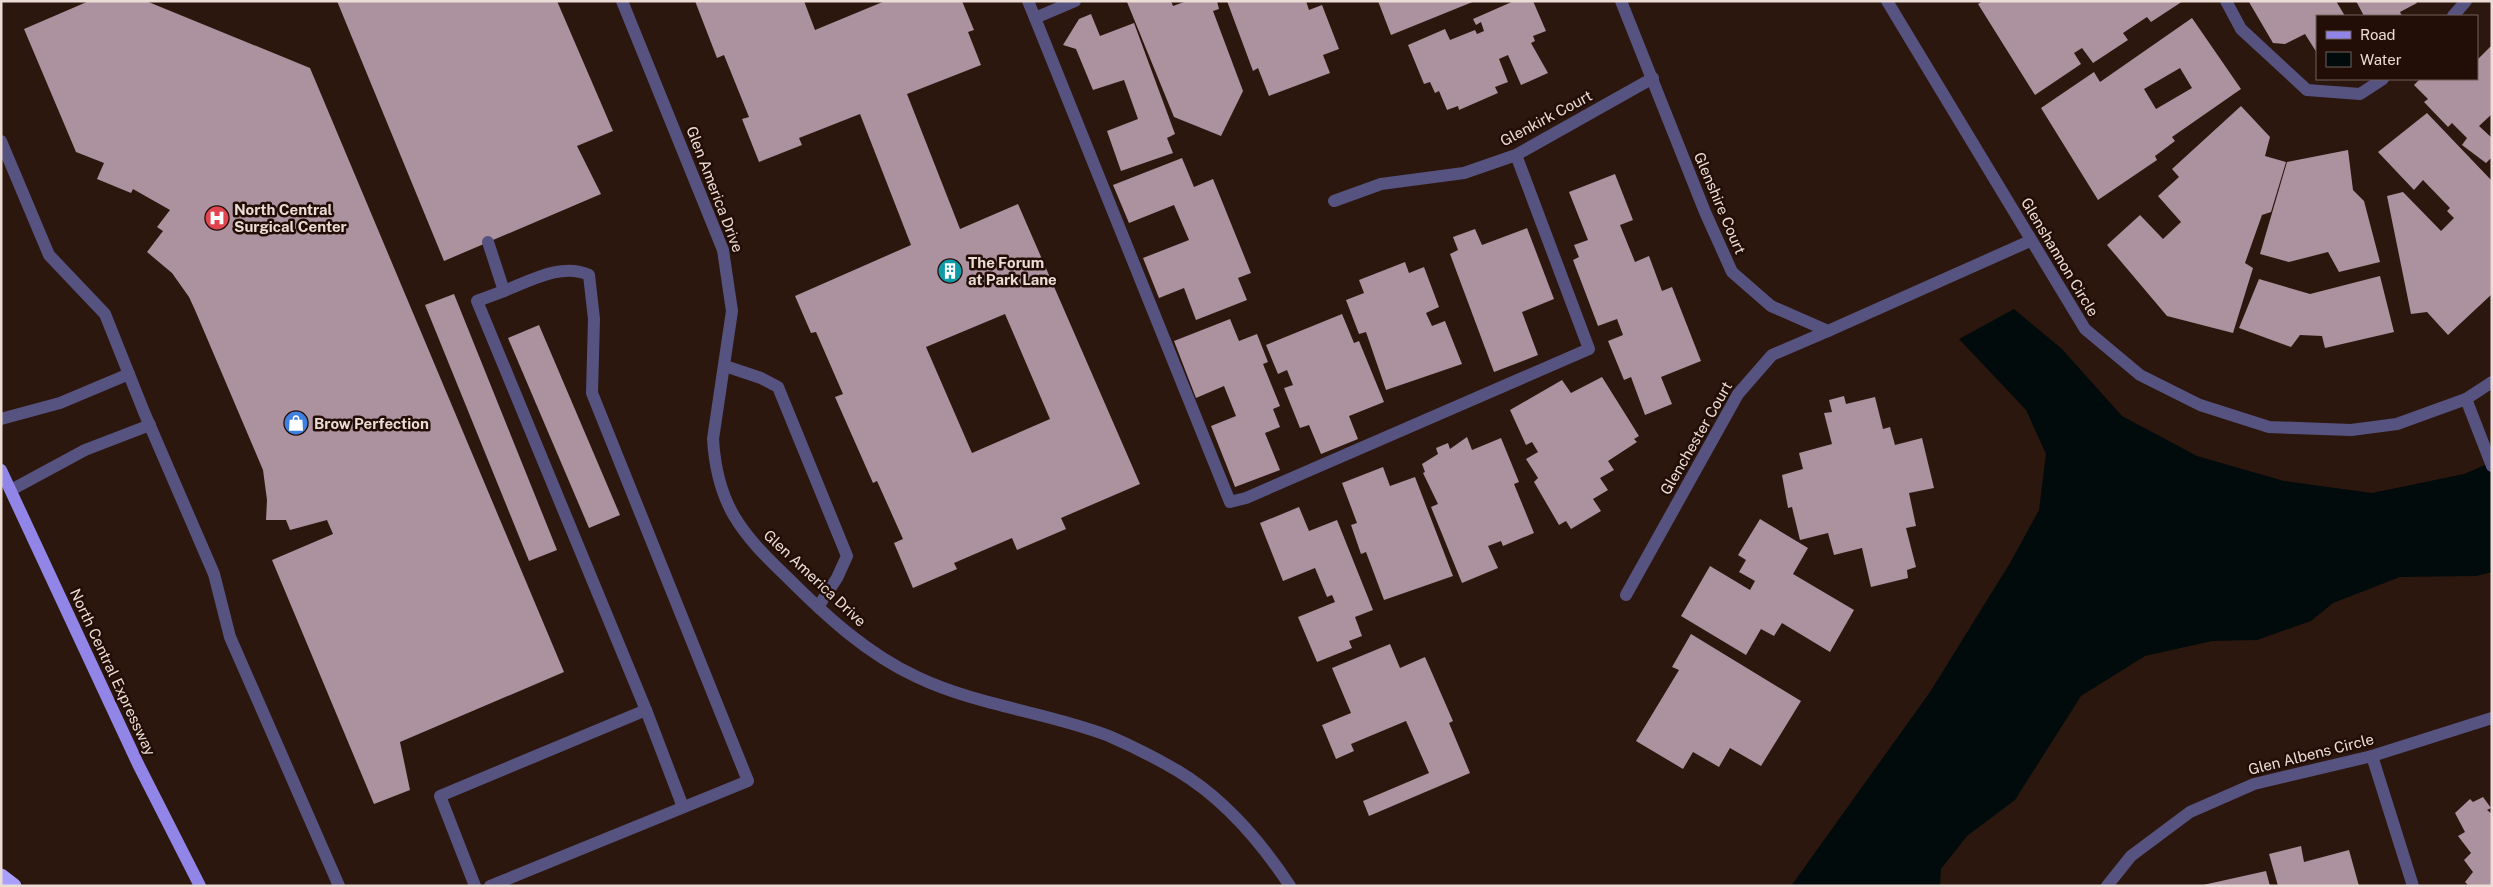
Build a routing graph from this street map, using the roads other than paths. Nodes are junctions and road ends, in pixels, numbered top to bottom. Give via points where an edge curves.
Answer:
1 (622, 1) edge
2 (1028, 1) edge
3 (1075, 1) edge
4 (1621, 1) edge
5 (1887, 1) edge
6 (2226, 1) edge
7 (2466, 1) edge
8 (2454, 15) edge
9 (1035, 18) junction
10 (1653, 78) junction
11 (2382, 80) edge
12 (1, 141) edge
13 (1516, 155) junction
14 (1334, 200) dead end
15 (2030, 241) junction
16 (488, 242) dead end
17 (504, 291) junction
18 (1828, 331) junction
19 (725, 366) junction
20 (129, 374) junction
21 (2492, 382) edge
22 (2466, 399) junction
23 (1, 419) edge
24 (150, 425) junction
25 (2492, 466) edge
26 (1, 470) edge
27 (11, 490) junction
28 (1626, 595) dead end
29 (818, 607) junction
30 (646, 710) junction
31 (2492, 718) edge
32 (2372, 756) junction
33 (683, 807) junction
34 (1, 876) edge
35 (14, 886) edge
36 (200, 886) edge
37 (339, 886) edge
38 (475, 886) edge
39 (490, 886) edge
40 (1290, 886) edge
41 (2108, 886) edge
42 (2413, 886) edge

1 - 19 street, Glen America Drive via 723,250 732,311
2 - 9 street
3 - 9 street
4 - 10 street, Glenshire Court
5 - 15 street, Glenshannon Circle
6 - 11 street via 2241,29 2307,90 2360,94
7 - 8 street
9 - 13 street via 1230,502 1590,349
10 - 13 street, Glenkirk Court
10 - 18 street, Glenshire Court via 1732,272 1771,306
12 - 20 street via 49,255 105,314
13 - 14 street, Glenkirk Court via 1464,173 1381,184
15 - 18 street
15 - 22 street, Glenshannon Circle via 2085,329 2140,375 2200,405 2268,427 2351,430 2397,424
16 - 17 street
17 - 30 street via 478,301
17 - 33 street via 555,272 579,270 589,275 594,319 592,393 748,781
18 - 28 street, Glenchester Court via 1772,355 1738,394
19 - 29 street, Glen America Drive via 713,440 719,483 727,505 758,550
19 - 29 street via 778,386 846,556 837,578
20 - 23 street via 60,403
20 - 24 street
21 - 22 street, Glenshannon Circle
22 - 25 street
24 - 27 street via 85,450
24 - 37 street via 214,574 230,637
26 - 27 main road, North Central Expressway
27 - 36 main road, North Central Expressway via 138,764
29 - 40 street, Glen America Drive via 859,642 917,677 956,692 1108,736 1179,771 1244,827
30 - 33 street
30 - 38 street via 440,796
31 - 32 street, Glen Albens Circle
32 - 41 street, Glen Albens Circle via 2254,784 2190,812 2131,856
32 - 42 street
33 - 39 street
34 - 35 highway

